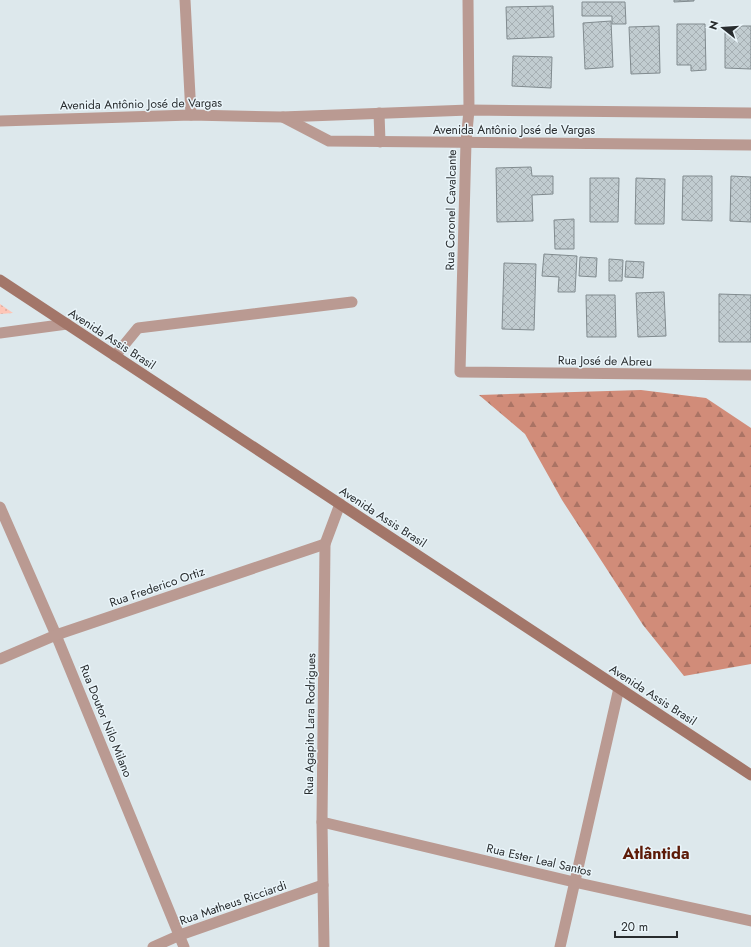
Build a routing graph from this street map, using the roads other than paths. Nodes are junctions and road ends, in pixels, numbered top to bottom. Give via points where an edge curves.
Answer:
1 (185, 0) edge
2 (468, 0) edge
3 (469, 110) junction
4 (379, 113) junction
5 (751, 114) edge
6 (191, 115) junction
7 (282, 117) junction
8 (0, 120) edge
9 (380, 142) junction
10 (466, 142) junction
11 (751, 145) edge
12 (0, 280) edge
13 (352, 302) dead end
14 (67, 324) junction
15 (0, 333) edge
16 (115, 356) junction
17 (460, 372) joint
18 (751, 375) edge
19 (340, 504) junction
20 (0, 507) edge
21 (325, 544) junction
22 (56, 635) junction
23 (0, 659) edge
24 (619, 688) junction
25 (751, 775) edge
26 (322, 822) junction
27 (574, 882) junction
28 (323, 885) junction
29 (751, 921) edge
30 (180, 935) junction
31 (153, 947) edge
32 (184, 947) edge
33 (324, 947) edge
34 (560, 947) edge

1 - 6 street
2 - 3 street, Rua Coronel Cavalcante
3 - 4 street, Avenida Antônio José de Vargas
3 - 5 street, Avenida Antônio José de Vargas
3 - 10 street, Rua Coronel Cavalcante
4 - 7 street, Avenida Antônio José de Vargas
4 - 9 street
6 - 7 street, Avenida Antônio José de Vargas
6 - 8 street, Avenida Antônio José de Vargas
7 - 9 street, Avenida Antônio José de Vargas via 329,141
9 - 10 street, Avenida Antônio José de Vargas
10 - 11 street, Avenida Antônio José de Vargas
10 - 17 street, Rua Coronel Cavalcante
12 - 14 main road, Avenida Assis Brasil
13 - 16 street via 138,328
14 - 15 street
14 - 16 main road, Avenida Assis Brasil
16 - 19 main road, Avenida Assis Brasil
17 - 18 street, Rua José de Abreu
19 - 21 street, Rua Agapito Lara Rodrigues
19 - 24 main road, Avenida Assis Brasil
20 - 22 street, Rua Doutor Nilo Milano
21 - 22 street, Rua Frederico Ortiz
21 - 26 street, Rua Agapito Lara Rodrigues
22 - 23 street, Rua Frederico Ortiz
22 - 30 street, Rua Doutor Nilo Milano
24 - 25 main road, Avenida Assis Brasil
24 - 27 street
26 - 27 street, Rua Ester Leal Santos
26 - 28 street, Rua Agapito Lara Rodrigues
27 - 29 street, Rua Ester Leal Santos
27 - 34 street
28 - 30 street, Rua Matheus Ricciardi
28 - 33 street, Rua Agapito Lara Rodrigues
30 - 31 street, Rua Matheus Ricciardi
30 - 32 street, Rua Doutor Nilo Milano

